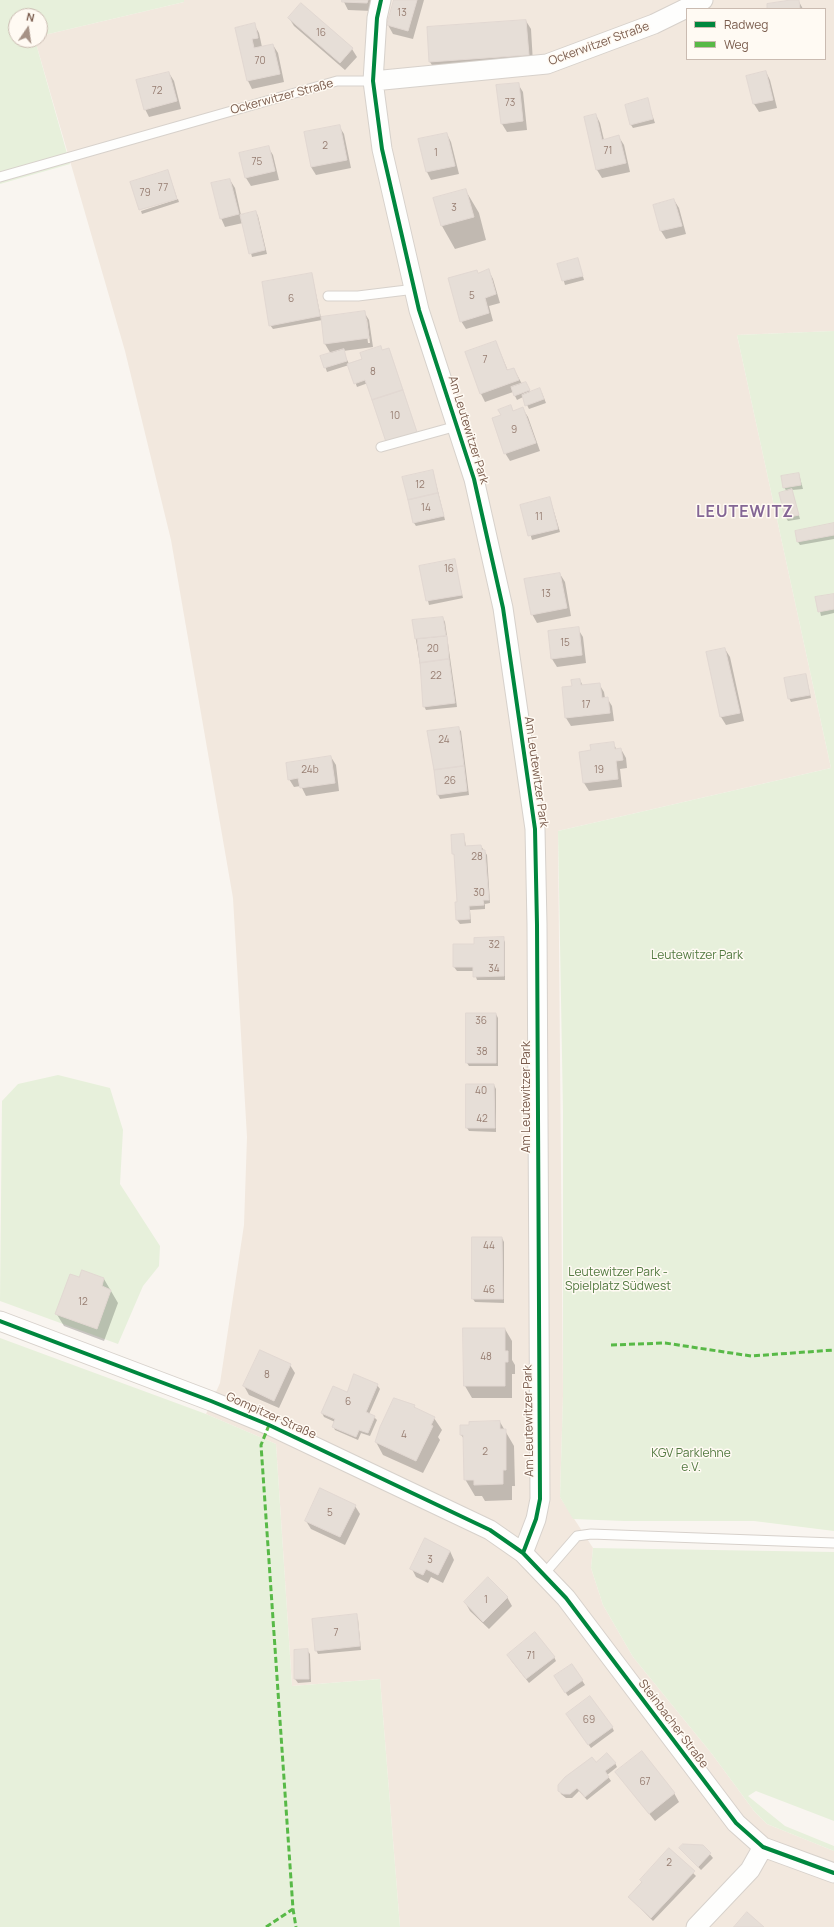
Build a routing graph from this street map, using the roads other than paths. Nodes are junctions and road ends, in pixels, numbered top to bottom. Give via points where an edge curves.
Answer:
1 (381, 0) edge
2 (703, 0) edge
3 (686, 8) edge
4 (687, 8) edge
5 (373, 81) junction
6 (0, 177) edge
7 (415, 289) junction
8 (328, 296) dead end
9 (457, 426) junction
10 (381, 446) dead end
11 (0, 1321) edge
12 (834, 1543) edge
13 (523, 1553) junction
14 (544, 1574) junction
15 (763, 1847) junction
16 (834, 1873) edge
17 (696, 1927) edge

1 - 5 street, Am Leutewitzer Park via 377,18
2 - 4 street, Ockerwitzer Straße
3 - 5 street, Ockerwitzer Straße via 654,24 547,64
5 - 6 lane, Ockerwitzer Straße via 337,81
5 - 7 street, Am Leutewitzer Park via 382,149
7 - 8 lane via 358,296
7 - 9 street, Am Leutewitzer Park
9 - 10 lane
9 - 13 street, Am Leutewitzer Park via 474,479 503,608 535,829 540,1499 536,1519
11 - 13 street, Gompitzer Straße via 269,1425 490,1530
12 - 14 lane via 577,1536
13 - 14 street, Steinbacher Straße
14 - 15 street, Steinbacher Straße via 566,1598 736,1823
15 - 16 street, Steinbacher Straße
15 - 17 street via 750,1870

